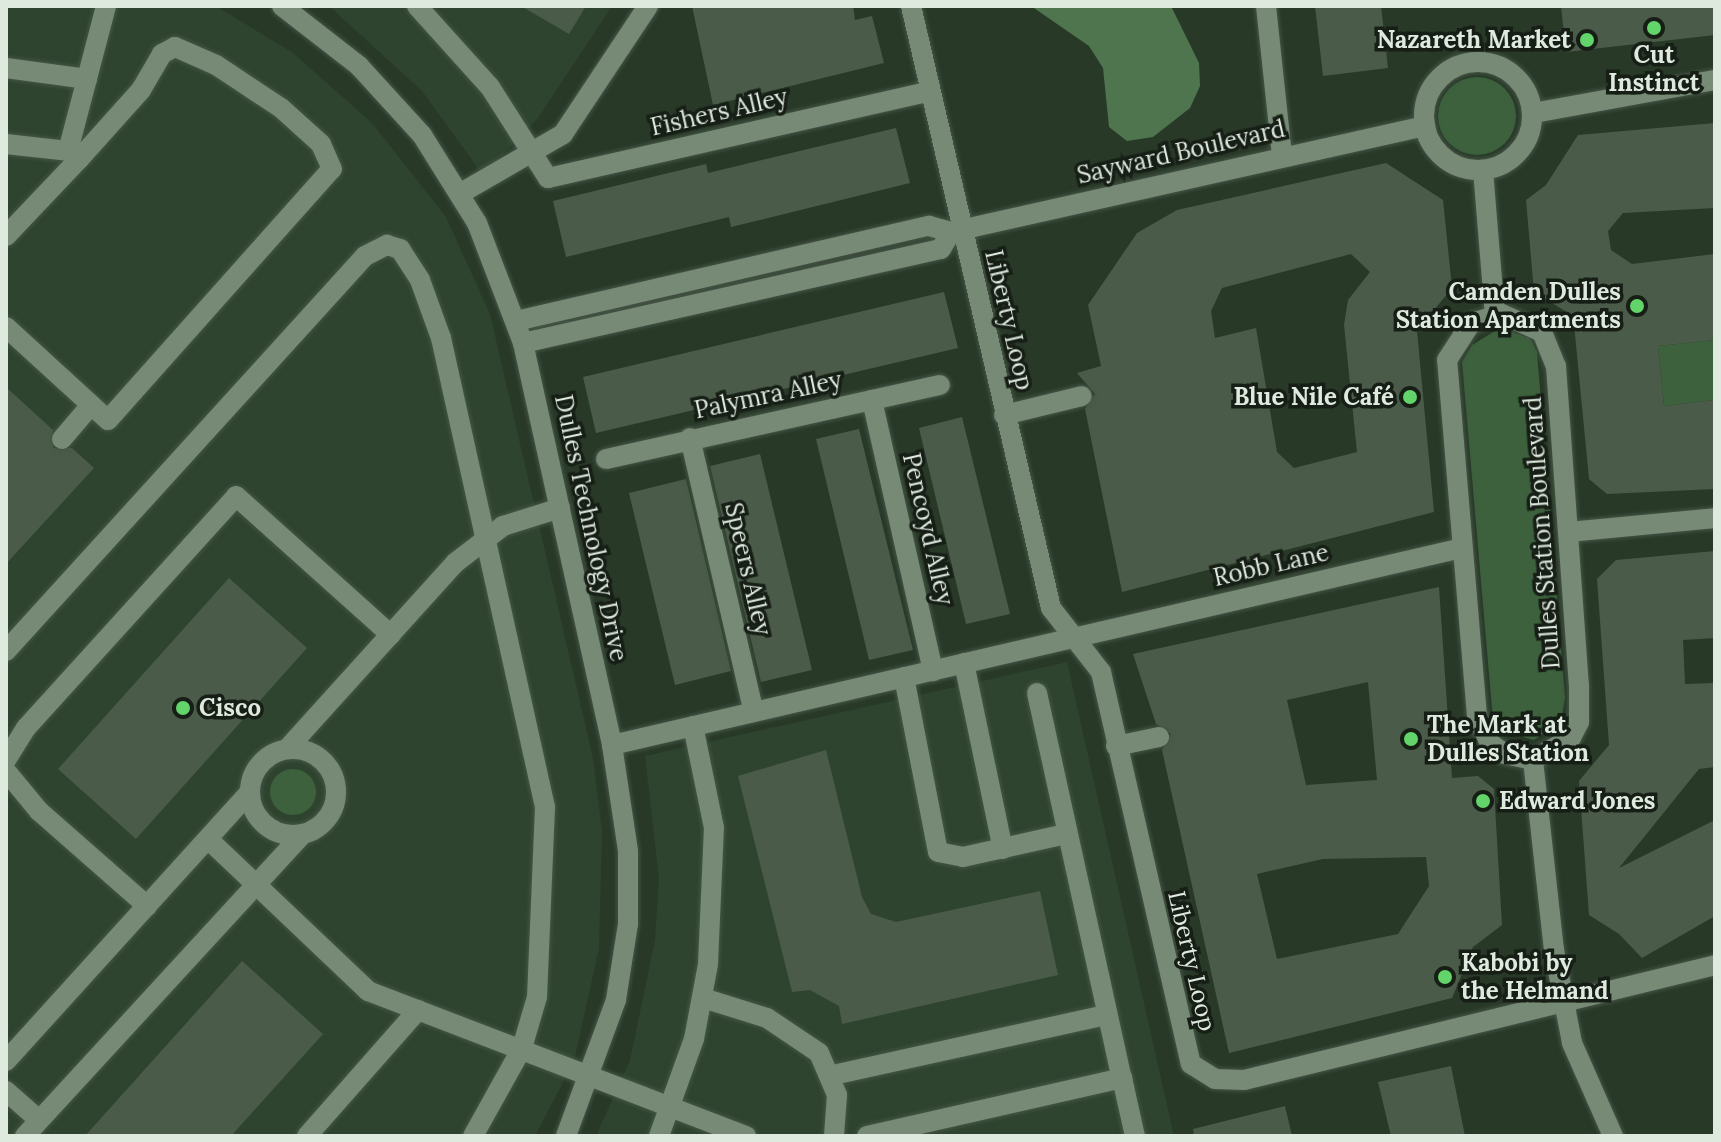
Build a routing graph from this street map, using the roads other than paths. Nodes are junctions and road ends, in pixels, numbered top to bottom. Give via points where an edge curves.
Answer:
1 (106, 6) edge
2 (282, 6) edge
3 (417, 6) edge
4 (648, 6) edge
5 (911, 6) edge
6 (1266, 6) edge
7 (6, 68) edge
8 (87, 79) junction
9 (1715, 80) edge
10 (930, 91) junction
11 (1533, 113) junction
12 (1425, 126) junction
13 (6, 144) edge
14 (534, 152) junction
15 (74, 155) junction
16 (1282, 155) junction
17 (1483, 170) junction
18 (461, 193) junction
19 (956, 231) junction
20 (6, 236) edge
21 (1495, 315) junction
22 (516, 321) junction
23 (6, 327) edge
24 (523, 343) junction
25 (940, 385) dead end
26 (1082, 396) dead end
27 (872, 400) junction
28 (91, 405) junction
29 (1004, 415) junction
30 (690, 438) junction
31 (62, 439) dead end
32 (606, 459) dead end
33 (560, 508) junction
34 (1715, 518) edge
35 (1568, 532) junction
36 (485, 537) junction
37 (1462, 548) junction
38 (391, 635) junction
39 (1084, 635) junction
40 (6, 651) edge
41 (964, 663) junction
42 (933, 671) junction
43 (904, 677) junction
44 (1037, 693) dead end
45 (754, 712) junction
46 (693, 726) junction
47 (1159, 737) dead end
48 (612, 745) junction
49 (1116, 746) junction
50 (287, 749) junction
51 (6, 760) edge
52 (1533, 760) junction
53 (6, 771) edge
54 (249, 793) junction
55 (303, 834) junction
56 (1066, 834) junction
57 (208, 839) junction
58 (1003, 849) junction
59 (256, 885) junction
60 (147, 906) junction
61 (1715, 965) edge
62 (703, 998) junction
63 (1567, 1006) junction
64 (418, 1010) junction
65 (1106, 1015) junction
66 (522, 1048) junction
67 (6, 1061) edge
68 (593, 1074) junction
69 (833, 1075) junction
70 (1122, 1078) junction
71 (6, 1091) edge
72 (670, 1105) junction
73 (39, 1120) junction
74 (929, 1129) edge
75 (25, 1136) edge
76 (310, 1136) edge
77 (473, 1136) edge
78 (566, 1136) edge
79 (659, 1136) edge
80 (746, 1136) edge
81 (834, 1136) edge
82 (867, 1136) edge
83 (1135, 1136) edge
84 (1613, 1136) edge

1 - 8 street
2 - 18 street, Dulles Technology Drive via 382,89
3 - 14 street via 490,87
4 - 14 street via 570,125
5 - 10 street, Liberty Loop
6 - 16 street
7 - 8 street
8 - 15 street
9 - 11 street
10 - 14 street, Fishers Alley via 548,178
10 - 19 street, Liberty Loop
11 - 12 street via 1513,75 1472,62 1435,84
11 - 17 street via 1525,145 1499,167
12 - 16 street, Sayward Boulevard
12 - 17 street via 1439,154
13 - 15 street
14 - 18 street
15 - 20 street
15 - 28 street via 141,90 162,54 175,47 250,85 321,144 332,162 328,176 108,420
16 - 19 street, Sayward Boulevard
17 - 21 street
18 - 22 street, Dulles Technology Drive
19 - 22 street, Sayward Boulevard via 929,226
19 - 24 street, Sayward Boulevard via 941,249
19 - 29 street, Liberty Loop
21 - 35 street, Dulles Station Boulevard via 1527,321 1551,347
21 - 37 street via 1471,323 1447,360
22 - 24 street, Dulles Technology Drive
23 - 28 street
24 - 33 street, Dulles Technology Drive
25 - 27 street, Palymra Alley
26 - 29 street
27 - 30 street, Palymra Alley
27 - 42 street, Pencoyd Alley
28 - 31 street
29 - 39 street, Liberty Loop via 1051,608
30 - 32 street, Palymra Alley
30 - 45 street, Speers Alley
33 - 36 street
33 - 48 street, Dulles Technology Drive
34 - 35 street
35 - 52 street, Dulles Station Boulevard via 1579,722 1571,738
36 - 38 street
36 - 40 street via 430,306 405,255 380,246
36 - 66 street via 545,807 537,997
37 - 39 street, Robb Lane
37 - 52 street via 1480,728 1505,754
38 - 50 street
38 - 51 street via 236,496 26,728
39 - 41 street
39 - 49 street, Liberty Loop via 1098,664
41 - 42 street
41 - 58 street
42 - 43 street
43 - 45 street
43 - 58 street via 938,852 948,859
44 - 56 street
45 - 46 street
46 - 48 street
46 - 62 street via 714,828
47 - 49 street
48 - 68 street, Dulles Technology Drive via 628,851 628,924 616,1000
49 - 63 street, Liberty Loop via 1185,1049 1201,1072 1244,1080
50 - 54 street via 256,769
50 - 55 street via 316,755 334,778 333,807
52 - 63 street
53 - 60 street via 39,811
54 - 55 street via 267,826
54 - 57 street
55 - 59 street
56 - 58 street
56 - 65 street
57 - 59 street
57 - 60 street
59 - 64 street via 368,991
59 - 73 street
60 - 67 street
61 - 63 street, Liberty Loop
62 - 69 street via 790,1030 819,1053
62 - 72 street
63 - 84 street via 1572,1043
64 - 66 street
64 - 76 street
65 - 69 street
65 - 70 street
66 - 68 street
66 - 77 street
68 - 72 street
68 - 78 street, Dulles Technology Drive
69 - 81 street
70 - 74 street
70 - 83 street
71 - 73 street
72 - 79 street
72 - 80 street
73 - 75 street
74 - 82 street

